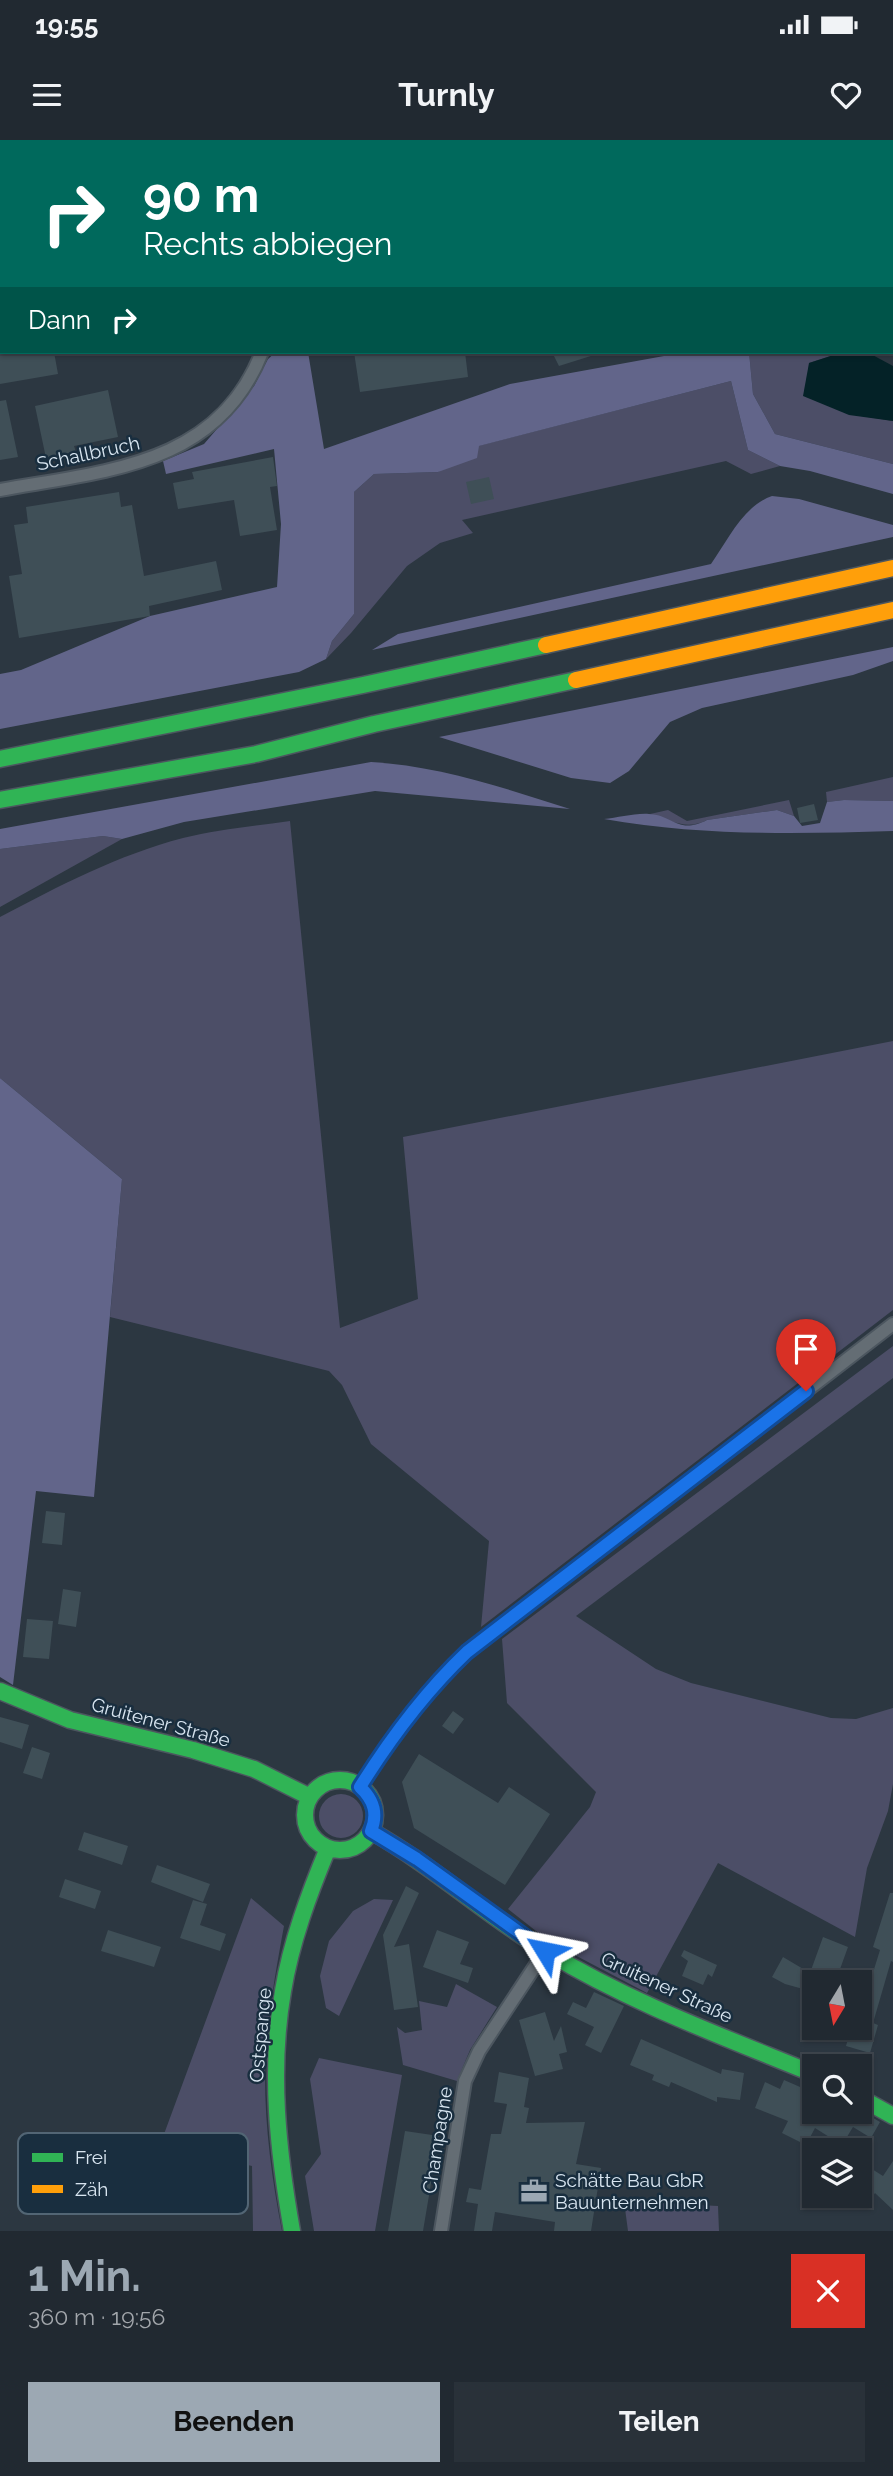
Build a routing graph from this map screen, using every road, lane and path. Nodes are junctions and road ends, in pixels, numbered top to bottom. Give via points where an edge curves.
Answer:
1 (261, 354) edge
2 (0, 490) edge
3 (893, 568) edge
4 (893, 610) edge
5 (0, 759) edge
6 (0, 800) edge
7 (893, 1324) edge
8 (0, 1690) edge
9 (360, 1787) junction
10 (310, 1797) junction
11 (371, 1831) junction
12 (327, 1848) junction
13 (545, 1951) junction
14 (802, 2069) edge
15 (872, 2104) edge
16 (893, 2116) edge
17 (292, 2231) edge
18 (441, 2231) edge

1 - 2 street, Schallbruch via 254,374 231,407 200,435 148,460
3 - 5 main road via 337,691
4 - 6 main road via 256,754
7 - 9 street via 467,1652 434,1686
8 - 10 main road, Gruitener Straße via 69,1720 235,1762 290,1783
9 - 10 main road via 330,1782
9 - 11 main road via 373,1805
10 - 12 main road via 306,1825
11 - 12 main road via 350,1848
11 - 13 main road, Gruitener Straße
12 - 17 main road, Ostspange via 293,1948 278,2036 278,2138
13 - 14 main road, Gruitener Straße via 688,2021
13 - 18 street, Champagne via 479,2051 466,2081
15 - 16 main road

